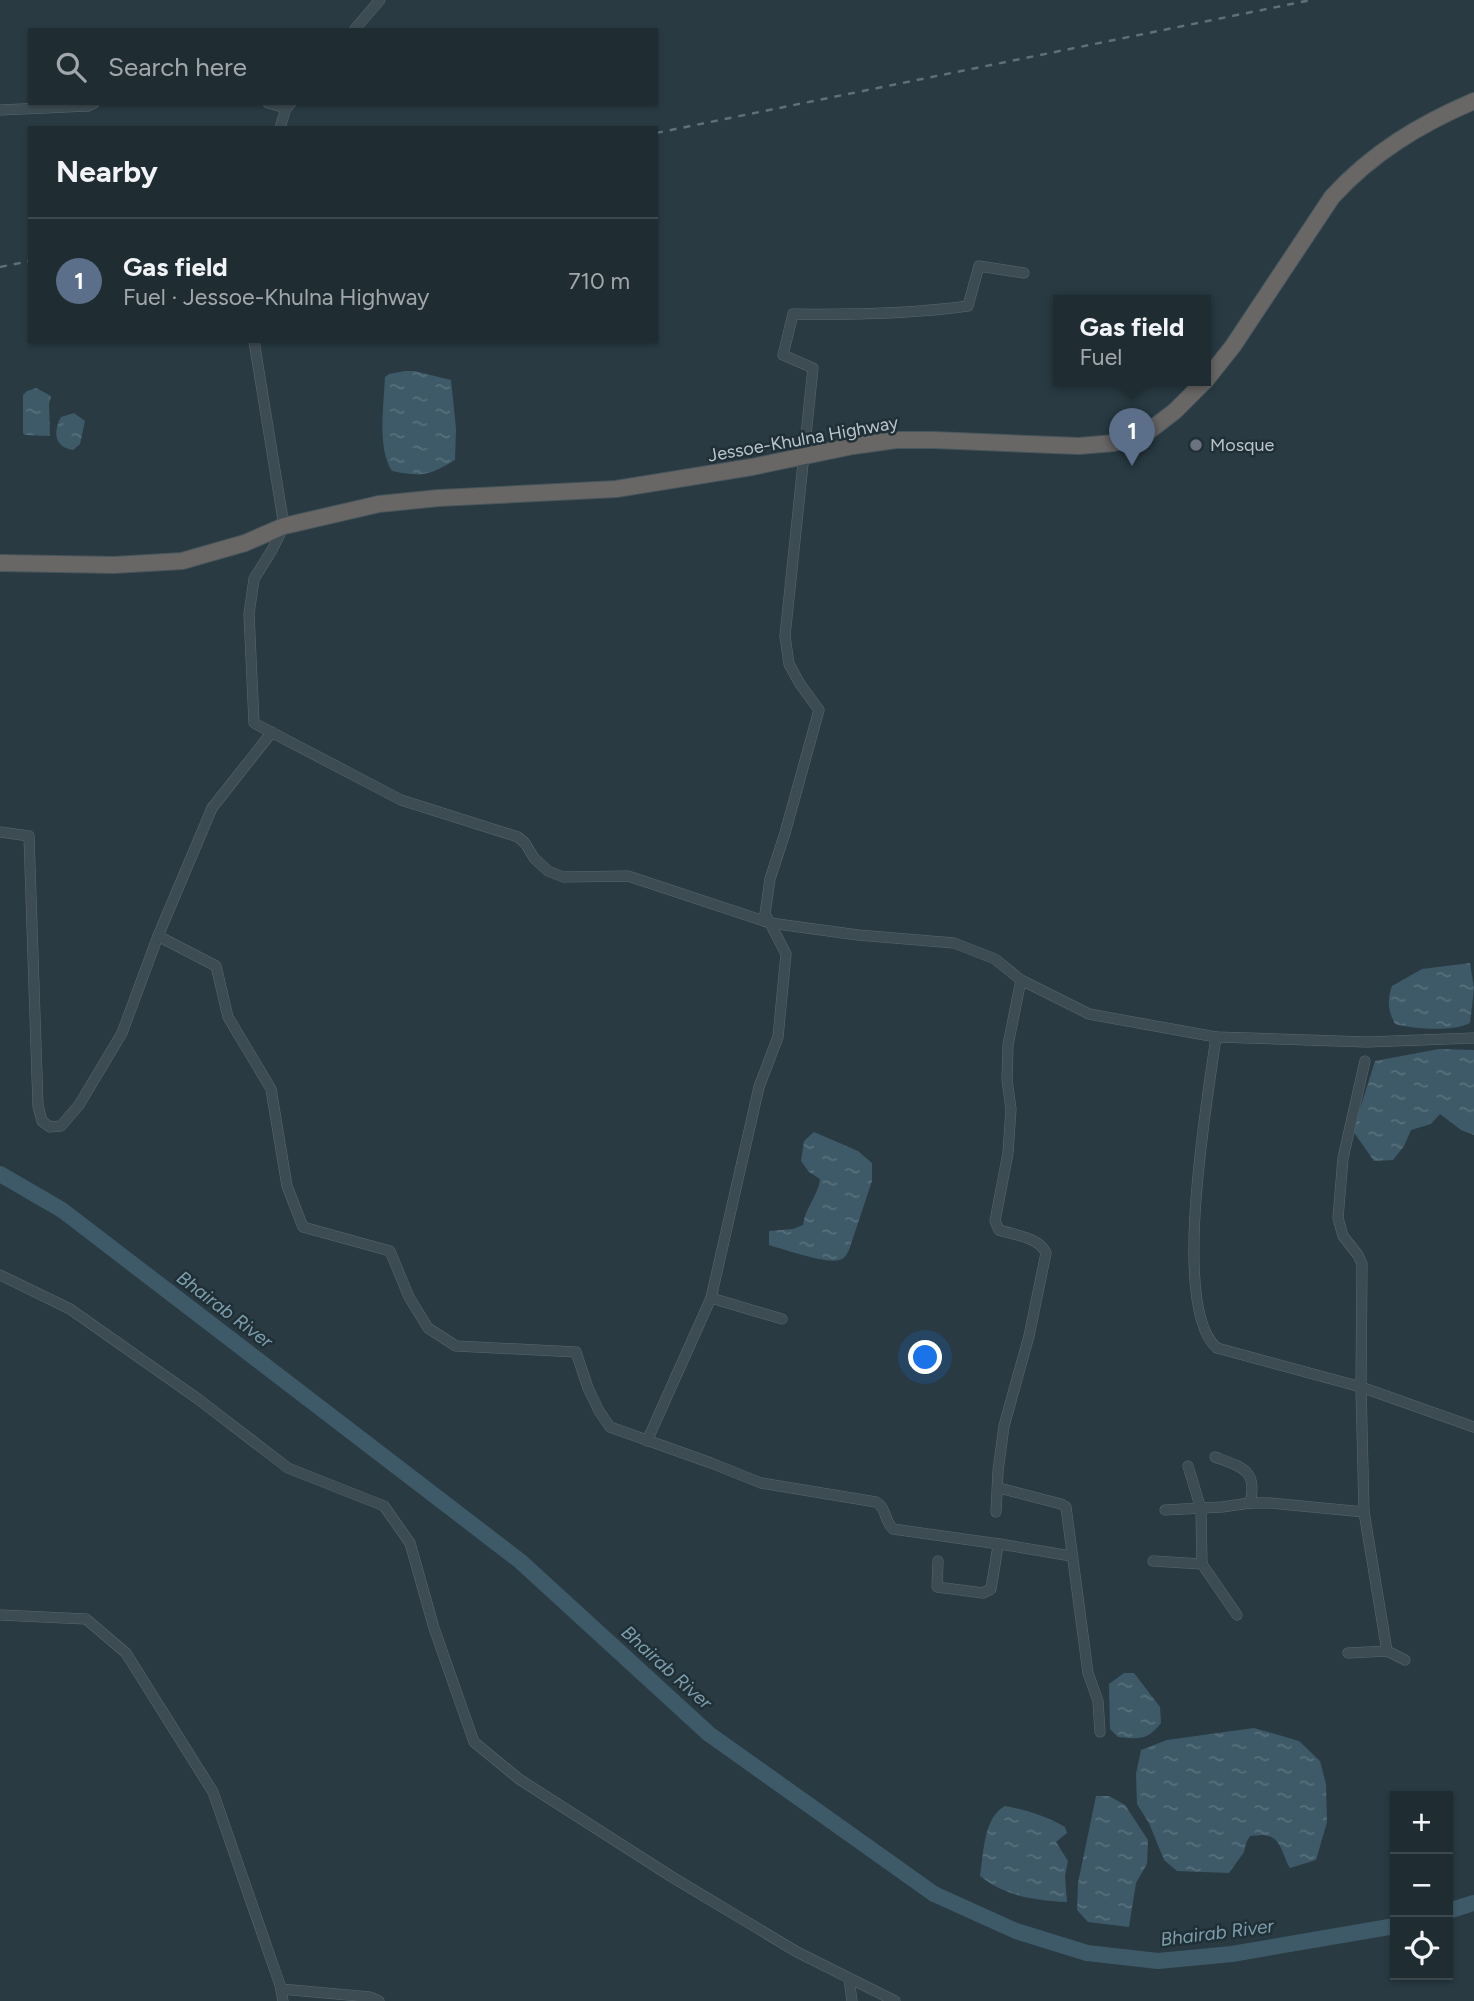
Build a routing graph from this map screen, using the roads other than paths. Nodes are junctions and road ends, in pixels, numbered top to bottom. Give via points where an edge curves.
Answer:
1 (380, 0) edge
2 (357, 28) edge
3 (1474, 101) edge
4 (90, 105) edge
5 (288, 106) edge
6 (0, 110) edge
7 (281, 126) edge
8 (1024, 273) dead end
9 (254, 343) edge
10 (1211, 373) edge
11 (1200, 386) edge
12 (804, 457) junction
13 (284, 526) junction
14 (0, 563) edge
15 (272, 732) junction
16 (0, 832) edge
17 (770, 923) junction
18 (158, 936) junction
19 (1021, 980) junction
20 (1216, 1037) junction
21 (1474, 1038) edge
22 (1365, 1061) dead end
23 (0, 1275) edge
24 (711, 1298) junction
25 (782, 1320) dead end
26 (1362, 1387) junction
27 (1474, 1427) edge
28 (647, 1441) junction
29 (1215, 1457) dead end
30 (1188, 1466) dead end
31 (999, 1488) junction
32 (1250, 1503) junction
33 (1201, 1509) junction
34 (1165, 1510) dead end
35 (996, 1512) dead end
36 (1364, 1513) junction
37 (999, 1544) junction
38 (1071, 1556) junction
39 (938, 1561) dead end
40 (1153, 1561) dead end
41 (1202, 1564) junction
42 (0, 1615) edge
43 (1237, 1615) dead end
44 (1387, 1651) junction
45 (1348, 1653) dead end
46 (1405, 1660) dead end
47 (1100, 1732) dead end
48 (849, 1978) junction
49 (281, 1989) junction
50 (283, 2001) edge
51 (379, 2001) edge
52 (852, 2001) edge
53 (895, 2001) edge

1 - 2 street
3 - 10 highway, Jessoe-Khulna Highway via 1403,137 1346,181
4 - 6 street
5 - 7 street
8 - 12 street via 979,266 968,306 856,315 793,314 783,355 813,368
9 - 13 street
11 - 12 highway, Jessoe-Khulna Highway via 1149,431 1114,443 1019,445 918,439
12 - 13 highway, Jessoe-Khulna Highway via 616,489 394,502
12 - 17 street via 785,636 789,664 819,710 771,879 765,914
13 - 14 highway, Jessoe-Khulna Highway via 257,539 182,561
13 - 15 street via 254,579 249,614 254,723
15 - 17 street via 401,800 518,837 548,872 563,877 628,876
15 - 18 street via 212,808
16 - 18 street via 29,836 38,1106 42,1121 50,1128 61,1126 79,1105 122,1033
17 - 19 street via 954,943 995,959
17 - 24 street via 786,954 778,1037 759,1087
18 - 28 street via 216,966 228,1017 271,1089 287,1186 303,1227 390,1251 428,1328 456,1346 576,1352 588,1388 610,1427
19 - 20 street via 1089,1014
19 - 31 street via 1008,1045 1008,1153 995,1221 999,1230 1029,1239 1046,1253 1004,1426
20 - 21 street via 1367,1042
20 - 26 street via 1199,1157 1194,1262 1199,1315 1217,1348
22 - 26 street via 1343,1158 1338,1218 1343,1236 1362,1264
23 - 48 street via 70,1309 288,1468 384,1506 410,1543 474,1742 519,1779 672,1877
24 - 25 street
24 - 28 street
26 - 27 street
26 - 36 street
28 - 37 street via 761,1483 876,1502 893,1529
29 - 32 street via 1242,1467 1250,1476
30 - 33 street
31 - 35 street
31 - 38 street via 1066,1507
32 - 33 street
32 - 36 street
33 - 34 street
33 - 41 street
36 - 44 street
37 - 38 street
37 - 39 street via 991,1589 983,1593 937,1587
38 - 47 street
40 - 41 street
41 - 43 street
42 - 49 street via 86,1619 126,1653 213,1792
44 - 45 street
44 - 46 street
48 - 52 street
48 - 53 street
49 - 50 street
49 - 51 street

